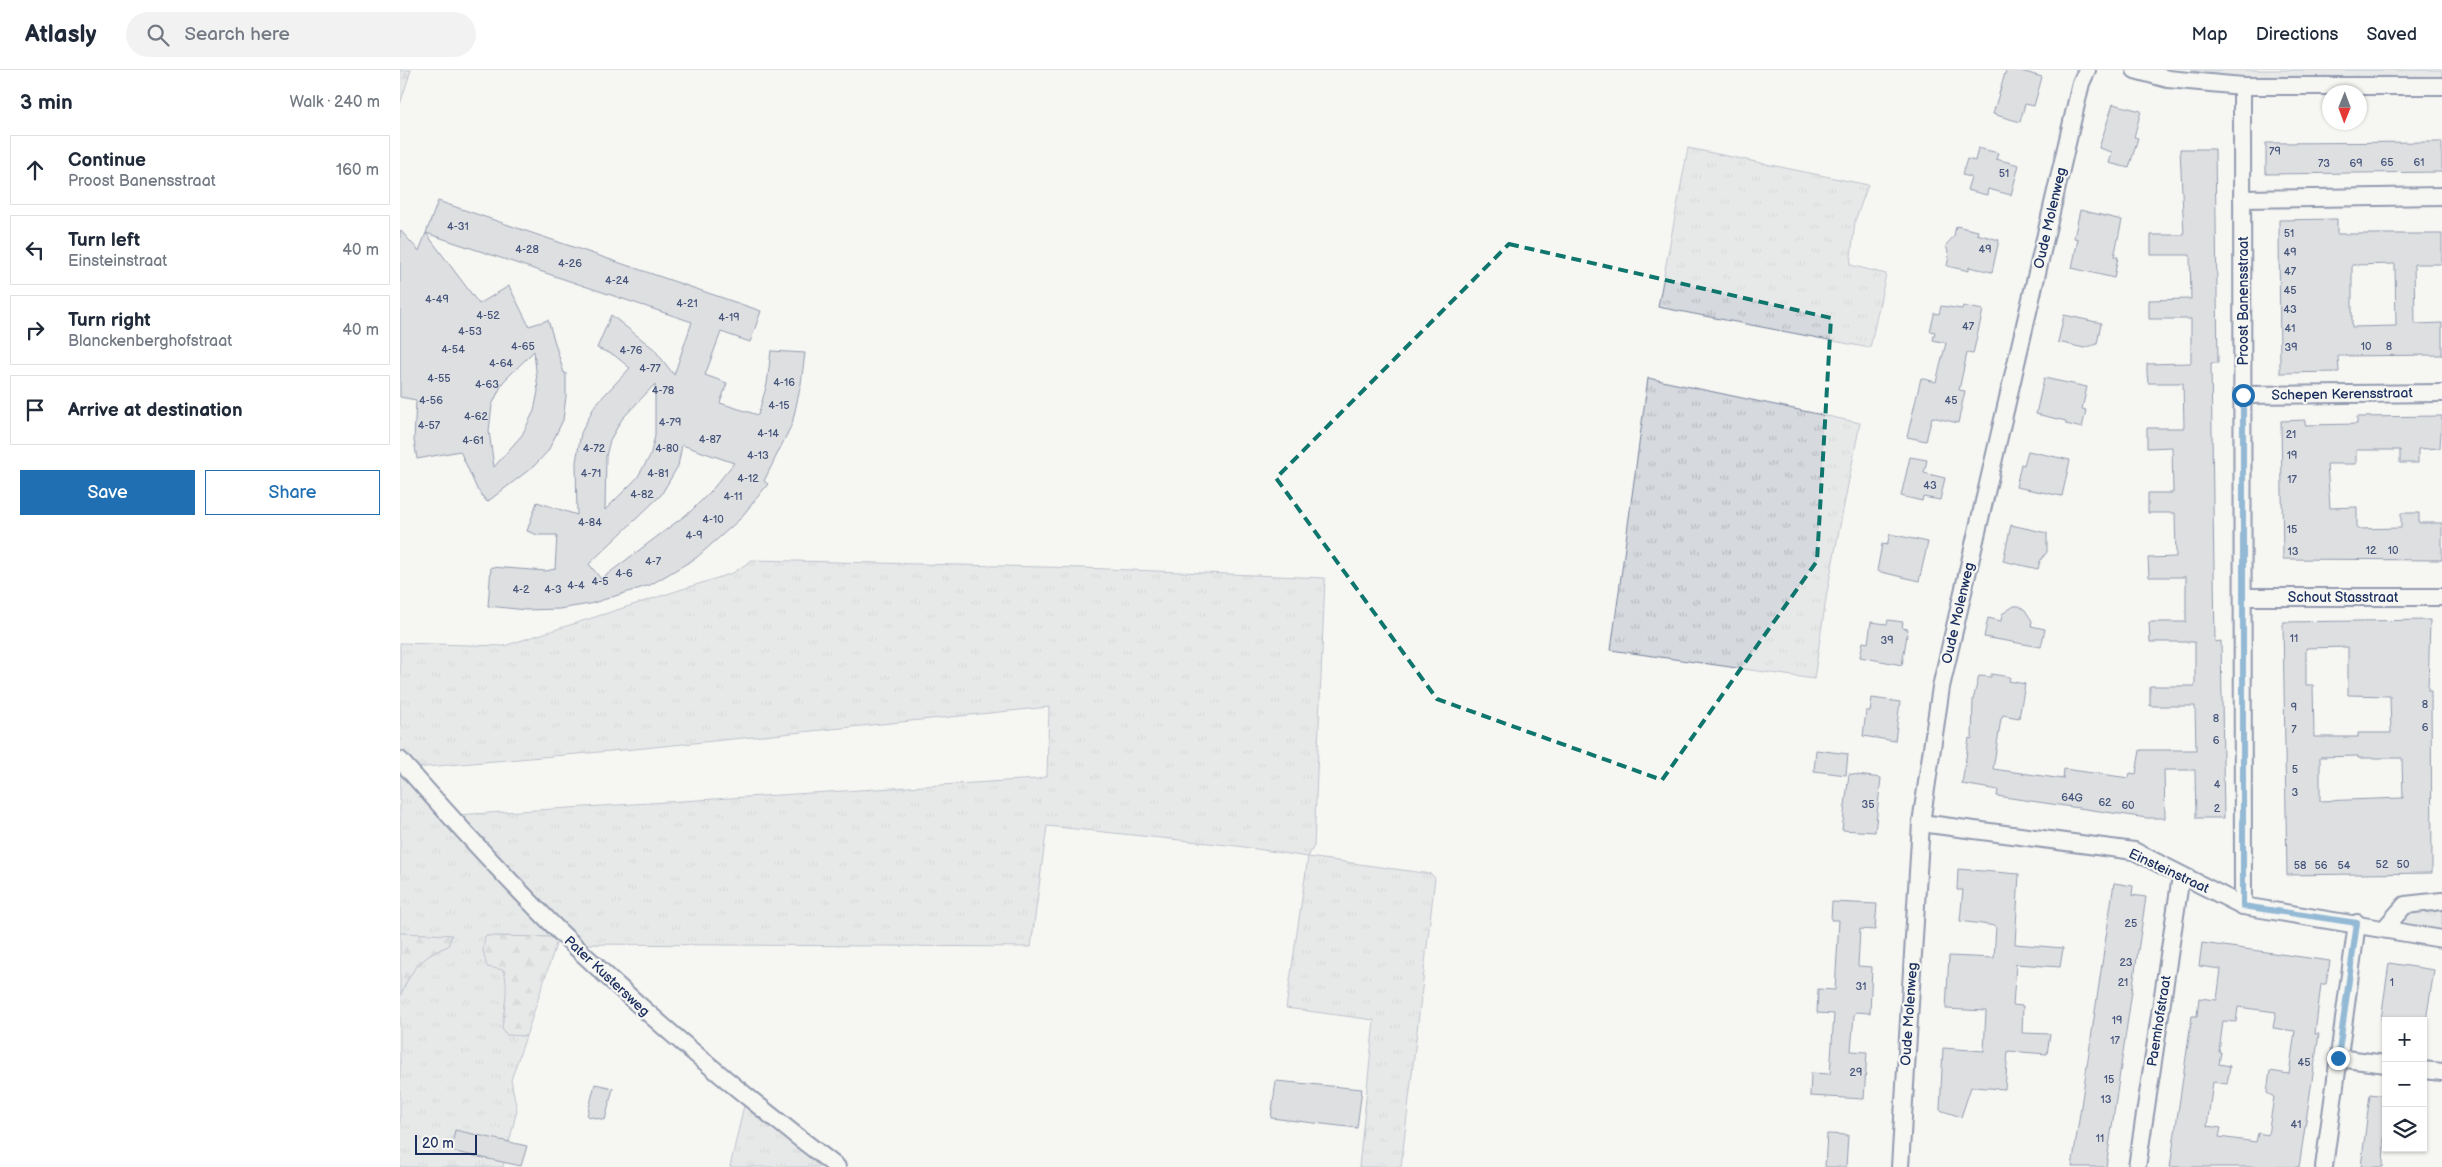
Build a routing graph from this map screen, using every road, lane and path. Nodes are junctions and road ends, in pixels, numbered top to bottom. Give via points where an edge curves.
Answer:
1 (2087, 70) edge
2 (2135, 70) edge
3 (2169, 75) edge
4 (2242, 86) junction
5 (2442, 86) edge
6 (2442, 196) edge
7 (2242, 199) junction
8 (2442, 393) edge
9 (2243, 395) junction
10 (2442, 596) edge
11 (2244, 597) junction
12 (400, 760) edge
13 (1921, 823) junction
14 (2181, 876) junction
15 (2442, 901) edge
16 (2243, 906) junction
17 (2357, 923) junction
18 (2384, 929) junction
19 (2442, 938) edge
20 (2338, 1058) junction
21 (2382, 1064) edge
22 (2427, 1070) edge
23 (2442, 1072) edge
24 (837, 1167) edge
25 (1900, 1167) edge
26 (2138, 1167) edge
27 (2324, 1167) edge

1 - 13 street, Oude Molenweg via 2081,83 1941,687
2 - 3 street
3 - 4 street
4 - 5 street
4 - 7 street, Proost Banensstraat
6 - 7 street
7 - 9 street, Proost Banensstraat
8 - 9 street, Schepen Kerensstraat
9 - 11 street, Proost Banensstraat
10 - 11 street, Schout Stasstraat
11 - 16 street, Proost Banensstraat
12 - 24 street, Pater Kustersweg via 479,849 560,932 671,1034
13 - 14 street, Einsteinstraat via 2134,851
13 - 25 street, Oude Molenweg
14 - 16 street, Einsteinstraat
14 - 26 street, Paemhofstraat
15 - 18 street via 2405,905
16 - 17 street, Einsteinstraat
17 - 18 street, Einsteinstraat
17 - 20 street
18 - 19 street, Einsteinstraat
20 - 21 street
20 - 27 street
22 - 23 street

